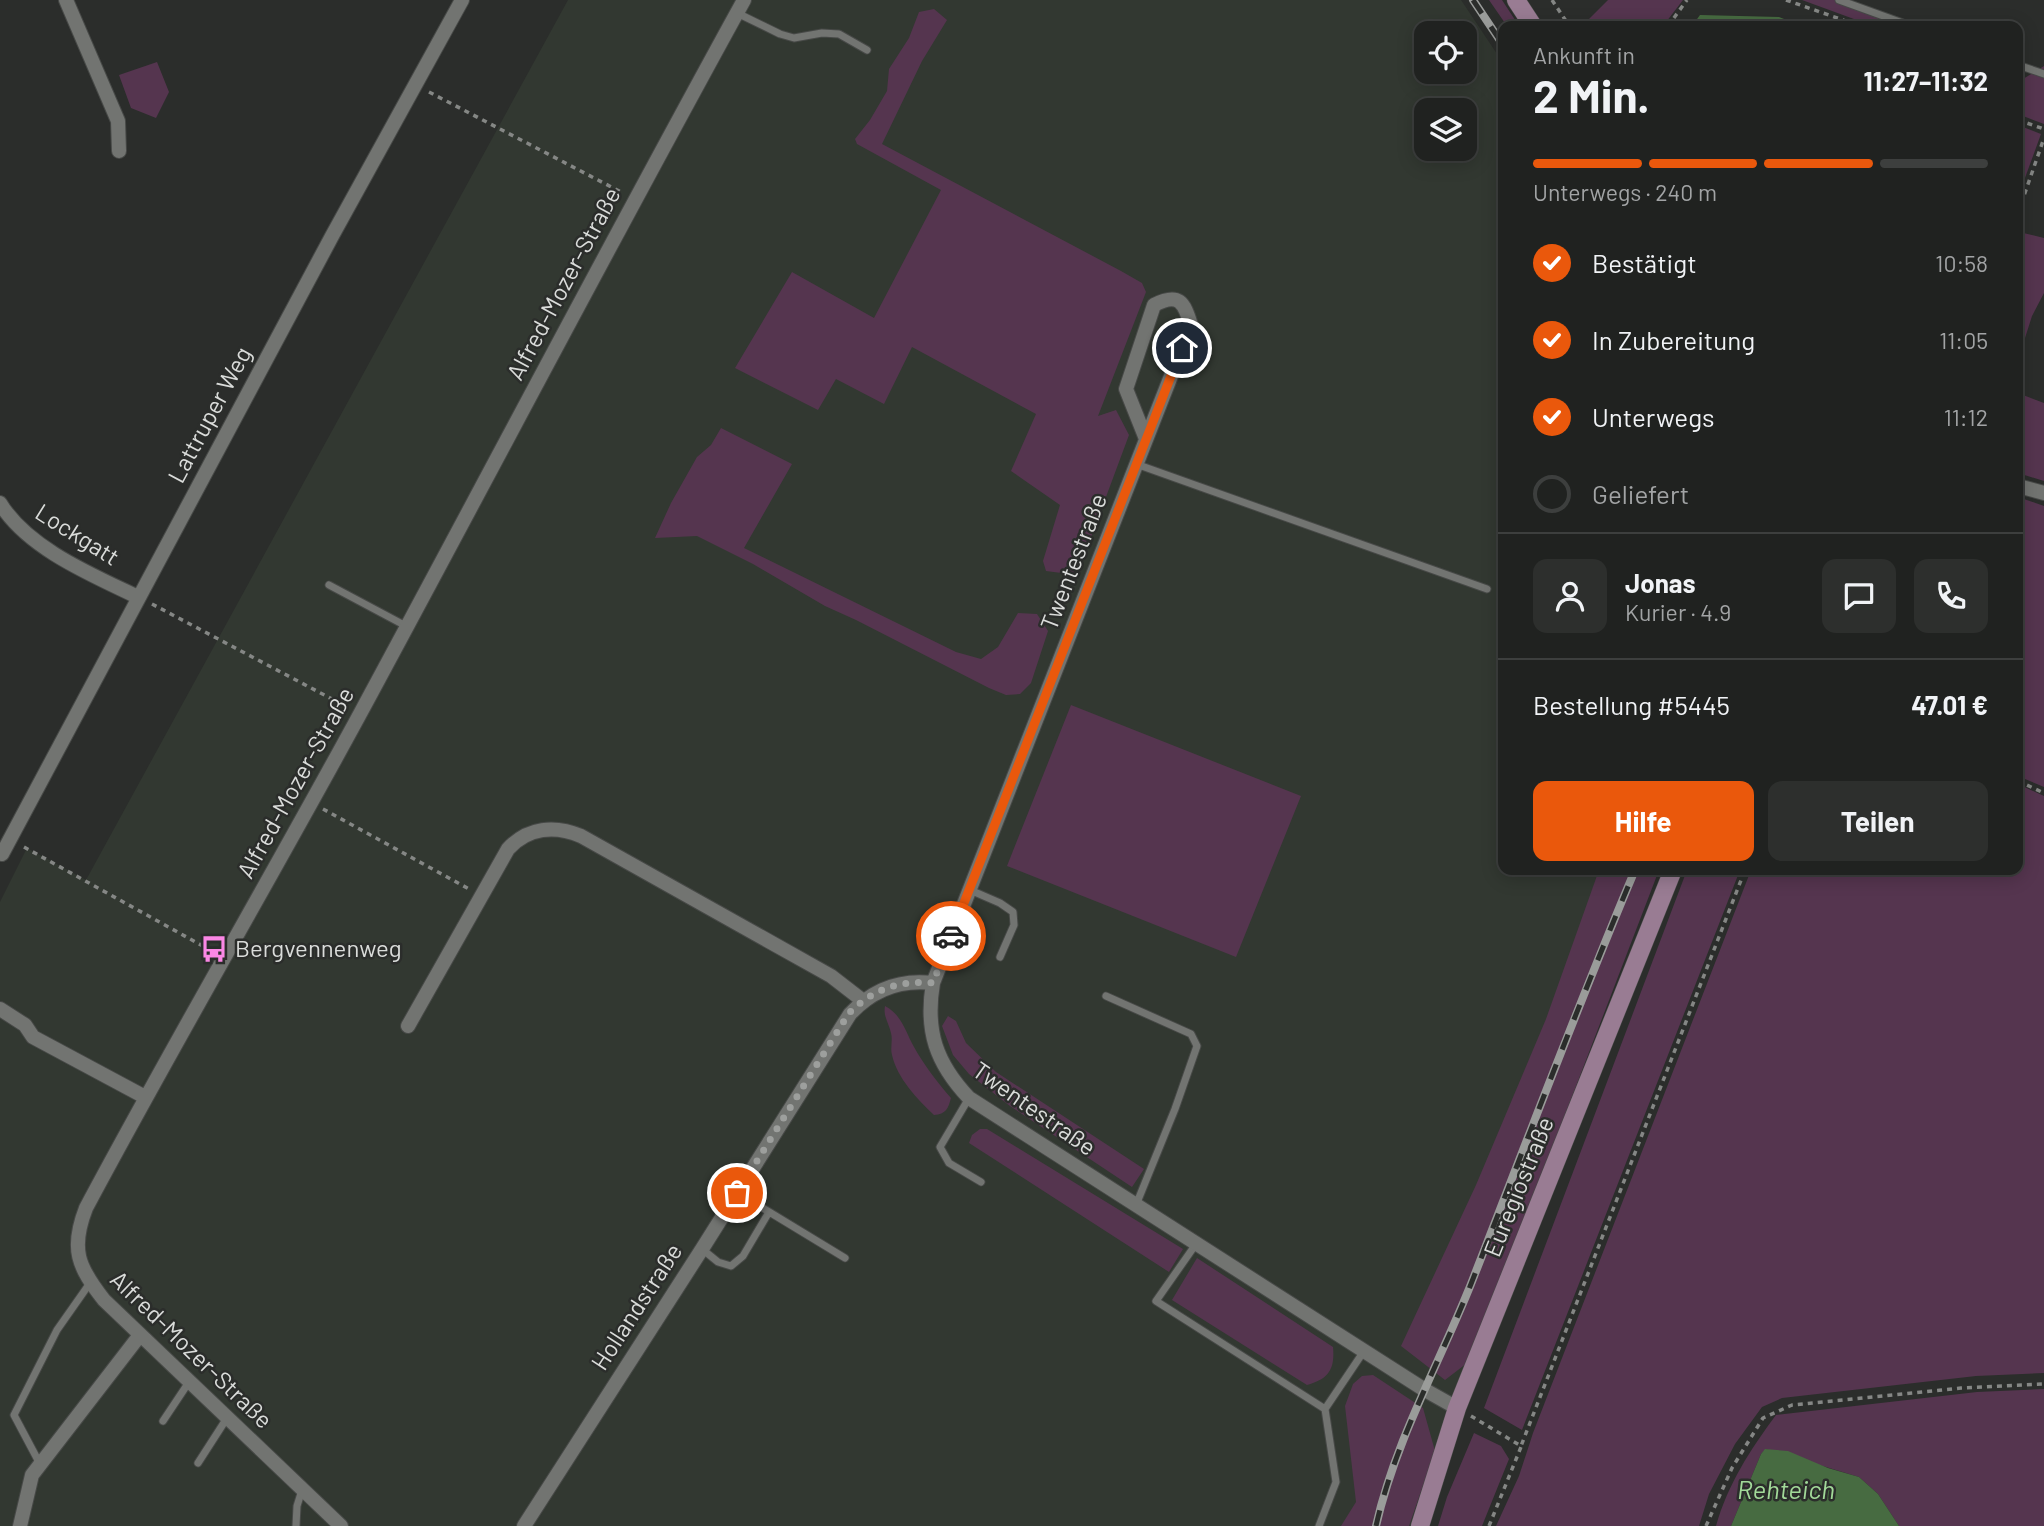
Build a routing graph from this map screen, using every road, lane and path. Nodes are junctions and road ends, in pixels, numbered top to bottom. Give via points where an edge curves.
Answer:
1 (66, 0) edge
2 (462, 0) edge
3 (1516, 0) edge
4 (1552, 0) edge
5 (1687, 0) edge
6 (1786, 0) edge
7 (1839, 0) edge
8 (740, 6) edge
9 (1530, 21) edge
10 (1566, 21) edge
11 (1672, 21) edge
12 (1846, 21) edge
13 (1897, 21) edge
14 (867, 50) dead end
15 (2023, 67) edge
16 (2044, 74) edge
17 (415, 85) junction
18 (2023, 122) edge
19 (2044, 129) edge
20 (2044, 138) edge
21 (119, 151) dead end
22 (2023, 198) edge
23 (635, 199) junction
24 (1146, 439) junction
25 (1136, 464) junction
26 (2023, 487) edge
27 (2044, 493) edge
28 (0, 503) edge
29 (329, 585) dead end
30 (1488, 589) dead end
31 (138, 597) junction
32 (407, 626) junction
33 (360, 713) junction
34 (2023, 783) edge
35 (2044, 793) edge
36 (311, 803) junction
37 (10, 839) junction
38 (2, 854) dead end
39 (1672, 875) edge
40 (1743, 875) edge
41 (969, 890) junction
42 (480, 895) junction
43 (1000, 957) dead end
44 (225, 958) junction
45 (933, 983) junction
46 (1106, 996) dead end
47 (862, 1000) junction
48 (0, 1009) edge
49 (408, 1026) dead end
50 (145, 1097) junction
51 (969, 1098) junction
52 (981, 1182) dead end
53 (737, 1193) junction
54 (1136, 1205) junction
55 (769, 1212) junction
56 (1196, 1243) junction
57 (702, 1249) junction
58 (845, 1258) dead end
59 (90, 1283) junction
60 (140, 1335) junction
61 (1364, 1351) junction
62 (189, 1382) junction
63 (2044, 1384) edge
64 (1457, 1408) junction
65 (1325, 1409) junction
66 (227, 1419) junction
67 (163, 1421) dead end
68 (1521, 1446) junction
69 (198, 1462) dead end
70 (40, 1464) junction
71 (302, 1490) junction
72 (20, 1526) edge
73 (296, 1526) edge
74 (341, 1526) edge
75 (524, 1526) edge
76 (1319, 1526) edge
77 (1420, 1526) edge
78 (1489, 1526) edge
79 (1706, 1526) edge

1 - 21 street via 118,121
2 - 17 street, Lattruper Weg
3 - 9 main road
4 - 10 path
5 - 11 path
6 - 12 path
7 - 13 lane
8 - 14 lane via 787,36 839,34
8 - 23 street, Alfred-Mozer-Straße
15 - 16 lane
17 - 23 path
17 - 31 street, Lattruper Weg
18 - 19 path
20 - 22 path
23 - 32 street, Alfred-Mozer-Straße
24 - 24 street, Twentestraße via 1191,325 1178,300 1166,298 1154,305 1126,389
24 - 25 street, Twentestraße
25 - 30 lane
25 - 41 street, Twentestraße
26 - 27 street
28 - 31 street, Lockgatt via 20,528 58,556
29 - 32 lane
31 - 33 path
31 - 37 street, Lattruper Weg
32 - 33 street, Alfred-Mozer-Straße
33 - 36 street, Alfred-Mozer-Straße
34 - 35 path
36 - 42 path
36 - 44 street, Alfred-Mozer-Straße
37 - 38 street, Lattruper Weg
37 - 44 path
39 - 64 main road, Euregiostraße
40 - 68 path
41 - 43 lane via 1013,912 1014,925
41 - 45 street, Twentestraße
42 - 47 street via 514,842 538,830 567,830 831,976
42 - 49 street
44 - 50 street, Alfred-Mozer-Straße
45 - 47 street, Hollandstraße via 904,982
45 - 51 street, Twentestraße via 931,1032 952,1080
46 - 54 lane via 1191,1034 1197,1046
47 - 53 street, Hollandstraße via 849,1013
48 - 50 street via 25,1025 33,1037
50 - 59 street, Alfred-Mozer-Straße via 79,1227 79,1262
51 - 52 lane via 940,1147 948,1163
51 - 54 street, Twentestraße
53 - 55 lane
53 - 57 street, Hollandstraße
54 - 56 street, Twentestraße
55 - 57 lane via 732,1266
55 - 58 lane
56 - 61 street, Twentestraße
56 - 65 lane via 1156,1301
57 - 75 street, Hollandstraße
59 - 60 street, Alfred-Mozer-Straße
59 - 70 lane via 57,1330 14,1415
60 - 62 street, Alfred-Mozer-Straße
60 - 70 street
61 - 64 street, Twentestraße
61 - 65 lane
62 - 66 street, Alfred-Mozer-Straße
62 - 67 lane
63 - 79 path via 1792,1405 1763,1418 1732,1468
64 - 68 path
64 - 77 main road, Euregiostraße
65 - 76 lane via 1336,1482
66 - 69 lane
66 - 71 street, Alfred-Mozer-Straße
68 - 78 path
70 - 72 street via 32,1475
71 - 73 lane
71 - 74 street, Alfred-Mozer-Straße

